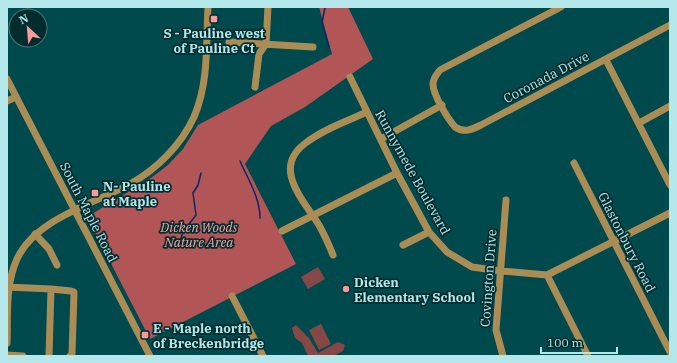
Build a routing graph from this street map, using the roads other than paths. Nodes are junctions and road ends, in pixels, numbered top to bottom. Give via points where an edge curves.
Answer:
1 (208, 7) edge
2 (268, 7) edge
3 (561, 7) edge
4 (670, 25) edge
5 (229, 42) dead end
6 (266, 44) junction
7 (314, 47) dead end
8 (606, 60) junction
9 (350, 77) dead end
10 (7, 79) edge
11 (255, 87) dead end
12 (16, 97) junction
13 (7, 101) edge
14 (442, 106) junction
15 (670, 106) edge
16 (367, 112) junction
17 (639, 123) junction
18 (381, 139) junction
19 (574, 163) dead end
20 (397, 172) junction
21 (670, 185) edge
22 (506, 200) dead end
23 (75, 211) junction
24 (670, 213) edge
25 (312, 216) junction
26 (282, 232) dead end
27 (429, 232) junction
28 (35, 234) junction
29 (613, 242) junction
30 (403, 246) dead end
31 (333, 255) dead end
32 (57, 265) dead end
33 (501, 272) junction
34 (547, 275) junction
35 (8, 287) edge
36 (51, 290) junction
37 (232, 296) dead end
38 (7, 343) edge
39 (670, 352) edge
40 (7, 355) edge
41 (23, 356) edge
42 (49, 356) edge
43 (70, 356) edge
44 (150, 356) edge
45 (263, 356) edge
46 (503, 356) edge
47 (588, 356) edge

1 - 23 street via 204,83 193,118 179,142 148,173
2 - 6 street
3 - 14 street, Coronada Drive via 440,70 433,83
4 - 8 street, Coronada Drive
5 - 6 street
6 - 7 street
6 - 11 street via 259,54
8 - 14 street, Coronada Drive via 472,129 460,131 454,127
8 - 17 street
9 - 16 street, Runnymede Boulevard
10 - 12 street, South Maple Road
12 - 13 street
12 - 23 street, South Maple Road
14 - 18 street
15 - 17 street
16 - 18 street, Runnymede Boulevard
16 - 25 street via 308,141 297,149 292,157 289,166 290,176
17 - 21 street
18 - 20 street, Runnymede Boulevard
19 - 29 street, Glastonbury Road
20 - 25 street
20 - 27 street, Runnymede Boulevard
22 - 33 street, Covington Drive
23 - 28 street
23 - 44 street, South Maple Road
24 - 29 street
25 - 26 street
25 - 31 street
27 - 30 street
27 - 33 street, Runnymede Boulevard via 442,247 460,261
28 - 32 street via 49,249
28 - 35 street via 17,259
29 - 34 street
29 - 39 street, Glastonbury Road
33 - 34 street, Runnymede Boulevard
33 - 46 street, Covington Drive via 496,330
34 - 47 street
35 - 36 street
35 - 38 street
36 - 42 street
36 - 43 street via 74,292
37 - 45 street
40 - 41 street

